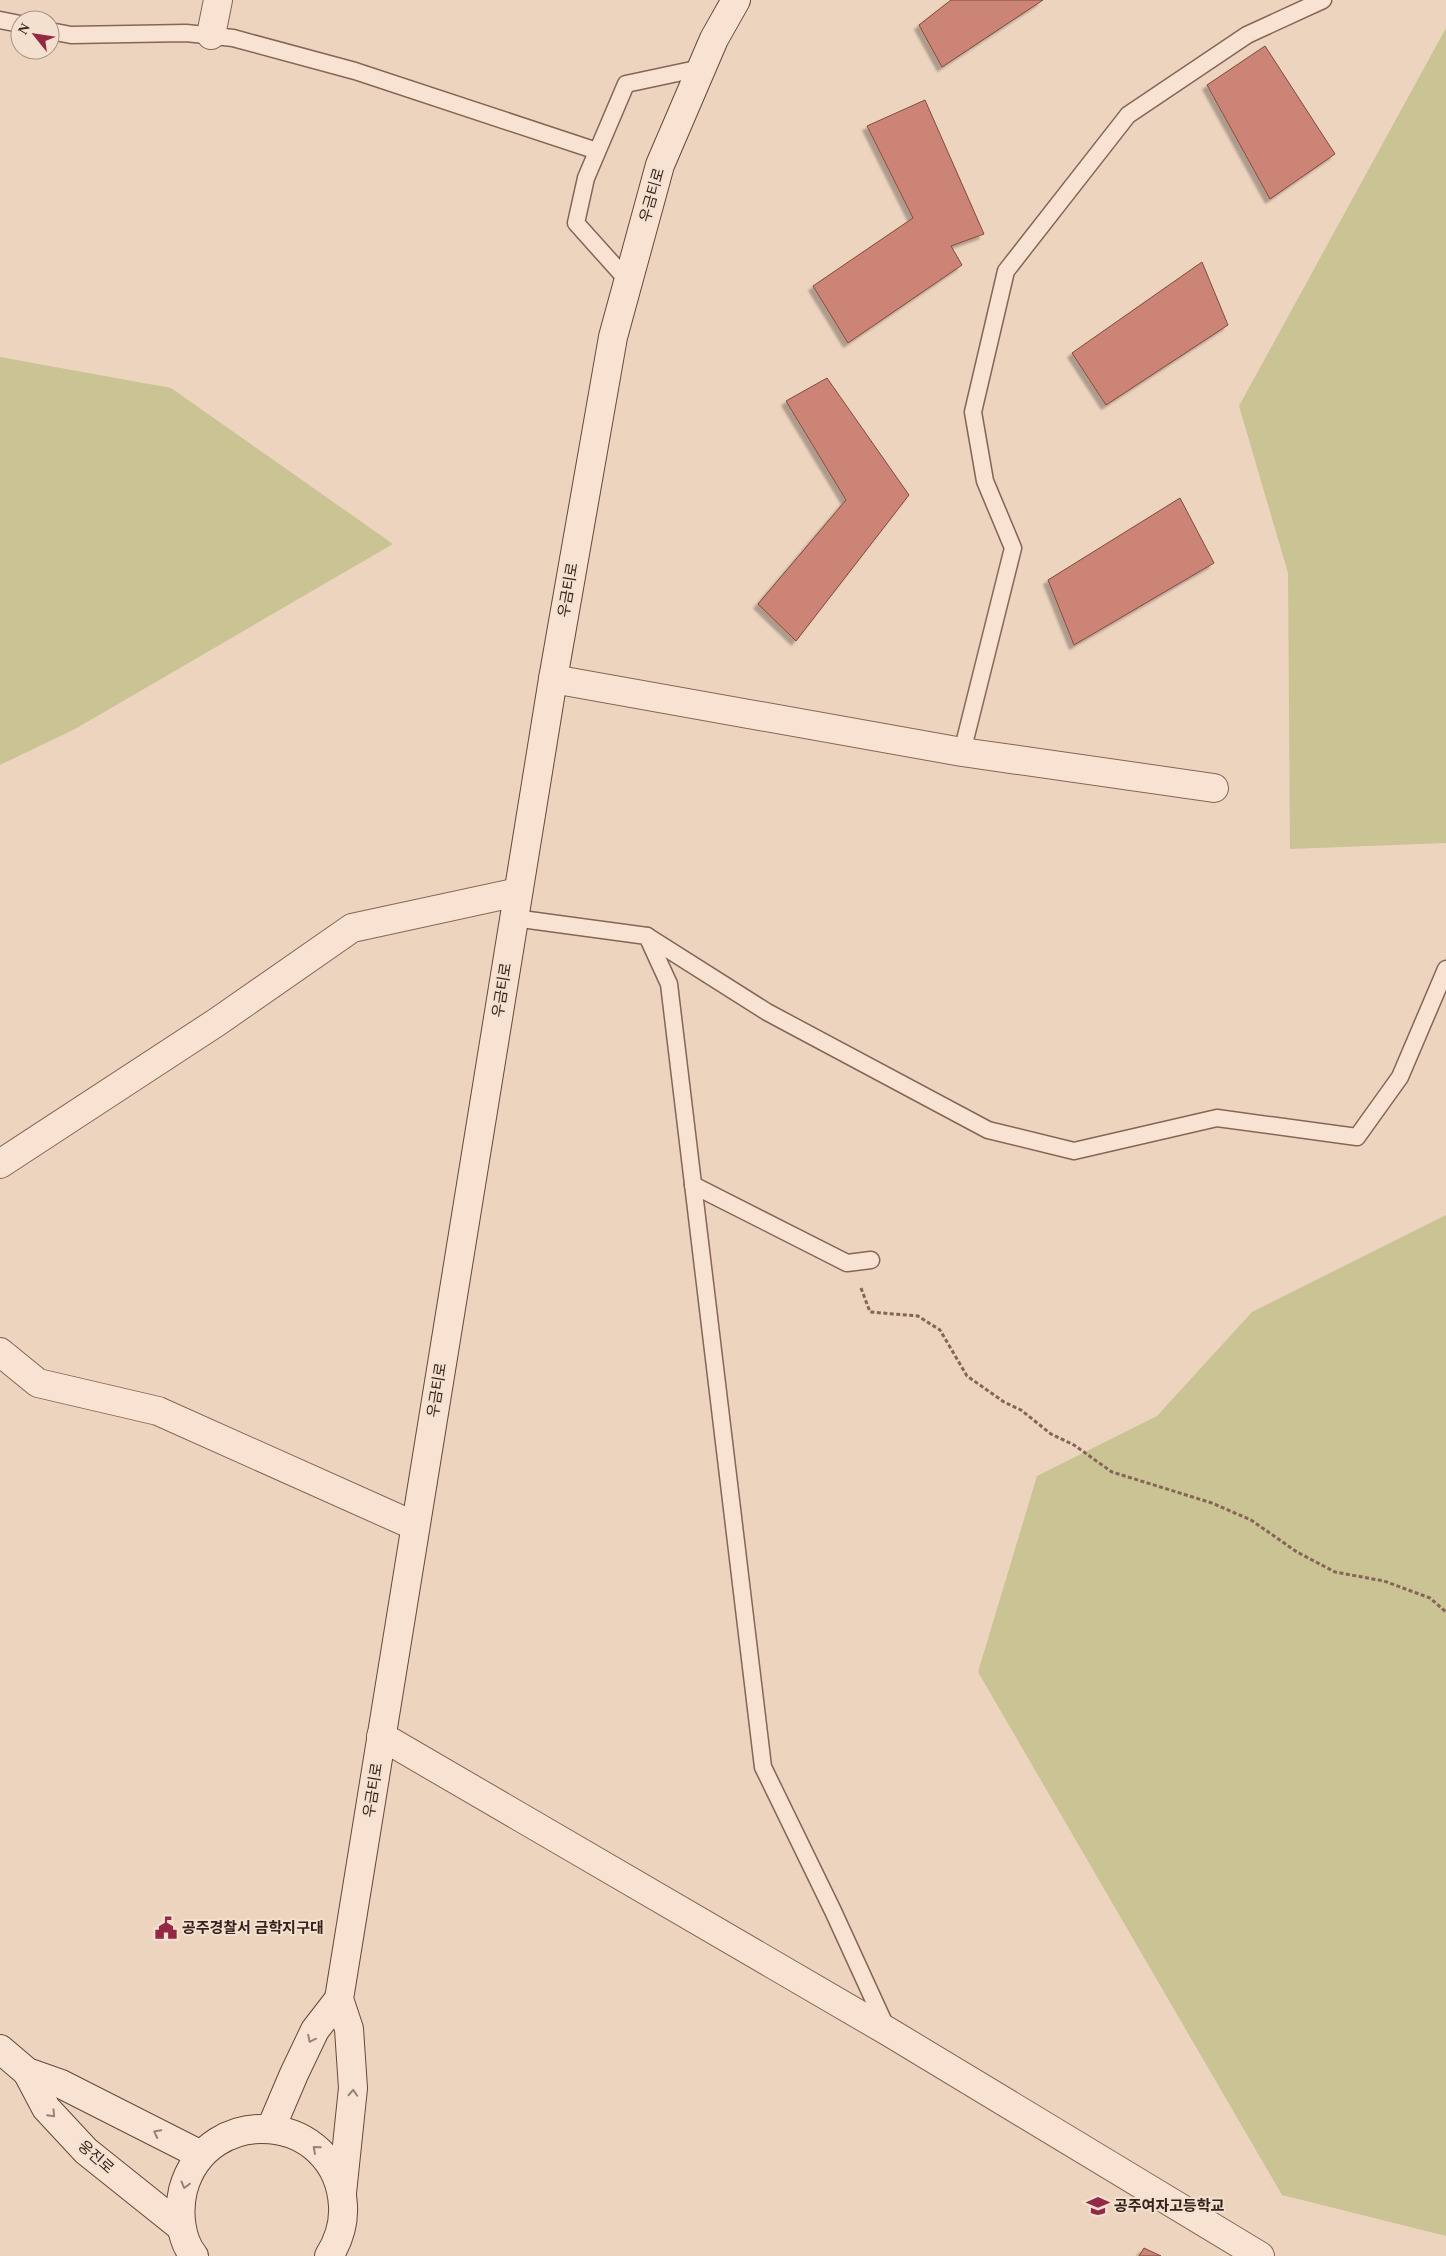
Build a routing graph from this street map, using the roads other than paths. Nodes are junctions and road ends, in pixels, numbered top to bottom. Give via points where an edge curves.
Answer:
1 (218, 0) edge
2 (736, 0) edge
3 (1323, 0) edge
4 (60, 32) edge
5 (211, 35) junction
6 (701, 68) junction
7 (598, 151) junction
8 (628, 281) junction
9 (553, 678) junction
10 (962, 752) junction
11 (1214, 788) dead end
12 (516, 905) junction
13 (646, 936) junction
14 (1446, 968) edge
15 (0, 1164) edge
16 (693, 1185) junction
17 (871, 1260) dead end
18 (0, 1352) edge
19 (415, 1526) junction
20 (381, 1736) junction
21 (339, 1999) junction
22 (889, 2032) junction
23 (0, 2049) edge
24 (27, 2072) junction
25 (271, 2128) junction
26 (201, 2155) junction
27 (342, 2193) junction
28 (181, 2227) junction
29 (336, 2252) edge
30 (194, 2256) edge
31 (1260, 2256) edge

1 - 5 main road
2 - 6 main road, 우금티로
3 - 10 lane via 1247,35 1128,115 1006,271 973,412 985,481 1013,548
4 - 5 lane
5 - 7 lane via 355,71
6 - 7 lane via 626,84
6 - 8 main road, 우금티로 via 660,166
7 - 8 lane via 586,178 576,224
8 - 9 main road, 우금티로 via 613,337
9 - 10 main road
9 - 12 main road, 우금티로
10 - 11 main road
12 - 13 lane
12 - 15 main road via 352,928 217,1022
12 - 19 main road, 우금티로
13 - 14 lane via 767,1012 988,1130 1074,1150 1217,1118 1357,1137 1400,1076
13 - 16 lane via 669,984
16 - 17 lane via 847,1264
16 - 22 lane via 762,1767
18 - 19 main road via 38,1382 158,1411
19 - 20 main road, 우금티로
20 - 21 main road, 우금티로
20 - 22 main road
21 -> 25 main road, 우금티로 via 315,2030
27 -> 21 main road, 우금티로 via 353,2088 349,2029
22 - 31 main road
23 - 24 main road, 웅진로
26 -> 24 main road, 웅진로 via 61,2084
24 -> 28 main road, 웅진로 via 46,2108 86,2151
25 - 26 main road via 246,2129 221,2139
27 -> 25 main road via 334,2169 318,2149 296,2135
26 -> 28 main road via 187,2176 180,2202
27 - 29 main road via 344,2219
28 - 30 main road

